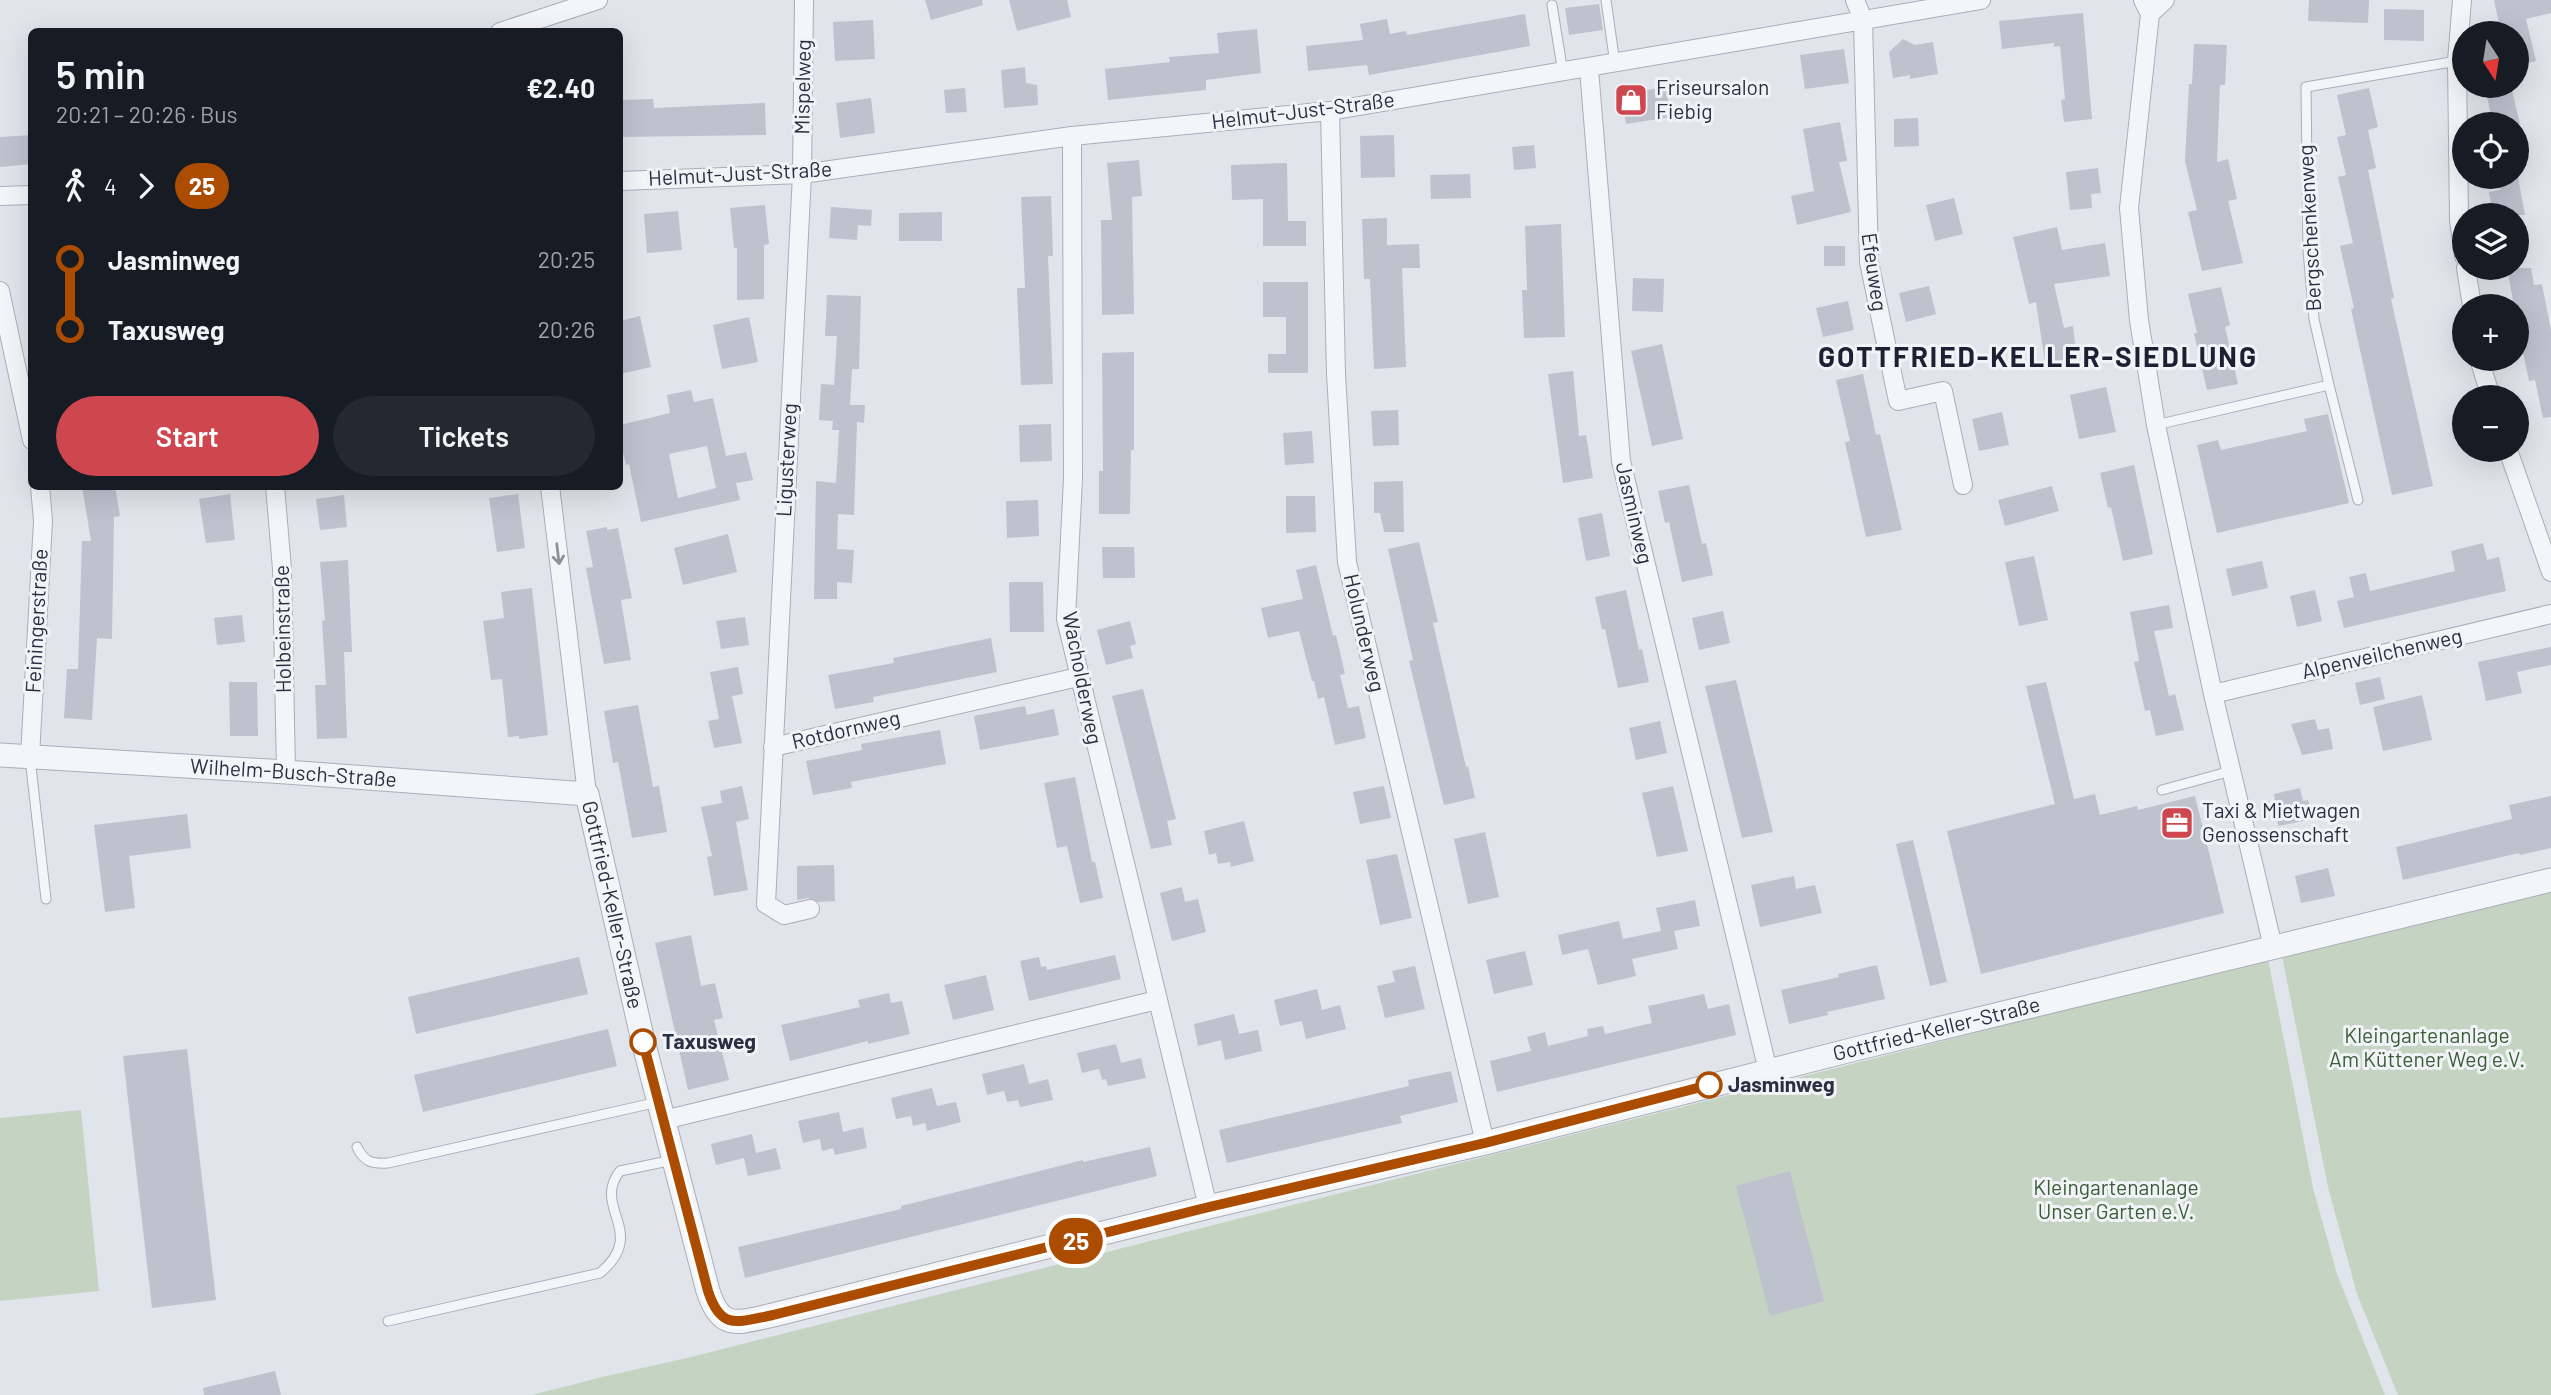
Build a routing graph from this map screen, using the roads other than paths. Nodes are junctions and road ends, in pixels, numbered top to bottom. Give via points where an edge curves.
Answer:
1 (598, 0) edge
2 (804, 0) edge
3 (1606, 0) edge
4 (1856, 0) edge
5 (1981, 0) edge
6 (2165, 0) edge
7 (2462, 0) edge
8 (1552, 5) dead end
9 (2146, 7) edge
10 (1863, 20) junction
11 (2460, 21) edge
12 (512, 28) edge
13 (2452, 62) edge
14 (1615, 64) junction
15 (1589, 69) junction
16 (1563, 73) junction
17 (2457, 98) edge
18 (1330, 111) junction
19 (1072, 136) junction
20 (802, 174) junction
21 (623, 181) edge
22 (28, 195) edge
23 (0, 196) edge
24 (2459, 203) edge
25 (0, 291) edge
26 (2329, 385) junction
27 (28, 421) edge
28 (2155, 425) junction
29 (2512, 462) edge
30 (1963, 485) dead end
31 (40, 490) edge
32 (275, 490) edge
33 (550, 490) edge
34 (2358, 500) dead end
35 (2551, 572) edge
36 (2551, 614) edge
37 (1078, 677) junction
38 (2213, 694) junction
39 (773, 747) junction
40 (0, 755) edge
41 (30, 756) junction
42 (2231, 771) junction
43 (286, 772) junction
44 (2162, 790) dead end
45 (587, 794) junction
46 (2551, 880) edge
47 (46, 899) dead end
48 (810, 909) dead end
49 (2273, 947) junction
50 (1157, 1000) junction
51 (1768, 1071) junction
52 (662, 1111) junction
53 (1485, 1143) junction
54 (357, 1147) dead end
55 (675, 1160) junction
56 (1209, 1207) junction
57 (388, 1321) dead end

1 - 12 street
2 - 20 street, Mispelweg
3 - 14 lane
4 - 10 street, Efeuweg
5 - 10 street, Helmut-Just-Straße
6 - 9 street
7 - 11 street
8 - 16 lane
9 - 28 street via 2129,208
10 - 14 street, Helmut-Just-Straße
10 - 30 street, Efeuweg via 1869,262 1898,401 1942,391
13 - 26 lane, Bergschenkenweg via 2306,87 2308,250 2314,319
14 - 15 street, Helmut-Just-Straße
15 - 16 street, Helmut-Just-Straße
15 - 51 street, Jasminweg via 1621,461
16 - 18 street, Helmut-Just-Straße
17 - 24 street
18 - 19 street, Helmut-Just-Straße
18 - 53 street, Holunderweg via 1336,373 1347,562
19 - 20 street, Helmut-Just-Straße
19 - 37 street, Wacholderweg via 1073,479 1066,619
20 - 21 street, Helmut-Just-Straße
20 - 39 street, Ligusterweg
22 - 23 street
25 - 27 street
26 - 28 lane
26 - 34 lane
28 - 38 street
29 - 35 street
31 - 41 street, Feiningerstraße via 43,521
32 - 43 street, Holbeinstraße via 282,569
33 -> 45 street, Gottfried-Keller-Straße
36 - 38 street, Alpenveilchenweg
37 - 39 street, Rotdornweg
37 - 50 street, Wacholderweg
38 - 42 street
39 - 48 street, Rotdornweg via 766,904 784,915
40 - 41 street, Wilhelm-Busch-Straße
41 - 43 street, Wilhelm-Busch-Straße
41 - 47 lane
42 - 44 lane
42 - 49 street
43 - 45 street, Wilhelm-Busch-Straße
45 - 52 street, Gottfried-Keller-Straße
46 - 49 street, Gottfried-Keller-Straße
49 - 51 street, Gottfried-Keller-Straße
50 - 52 street
50 - 56 street, Wacholderweg
51 - 53 street, Gottfried-Keller-Straße
52 - 54 lane via 388,1163 363,1159
52 - 55 street, Gottfried-Keller-Straße
53 - 56 street, Gottfried-Keller-Straße
55 - 56 street, Gottfried-Keller-Straße via 715,1311 727,1320 773,1315
55 - 57 lane via 620,1171 612,1181 620,1248 614,1262 600,1273

